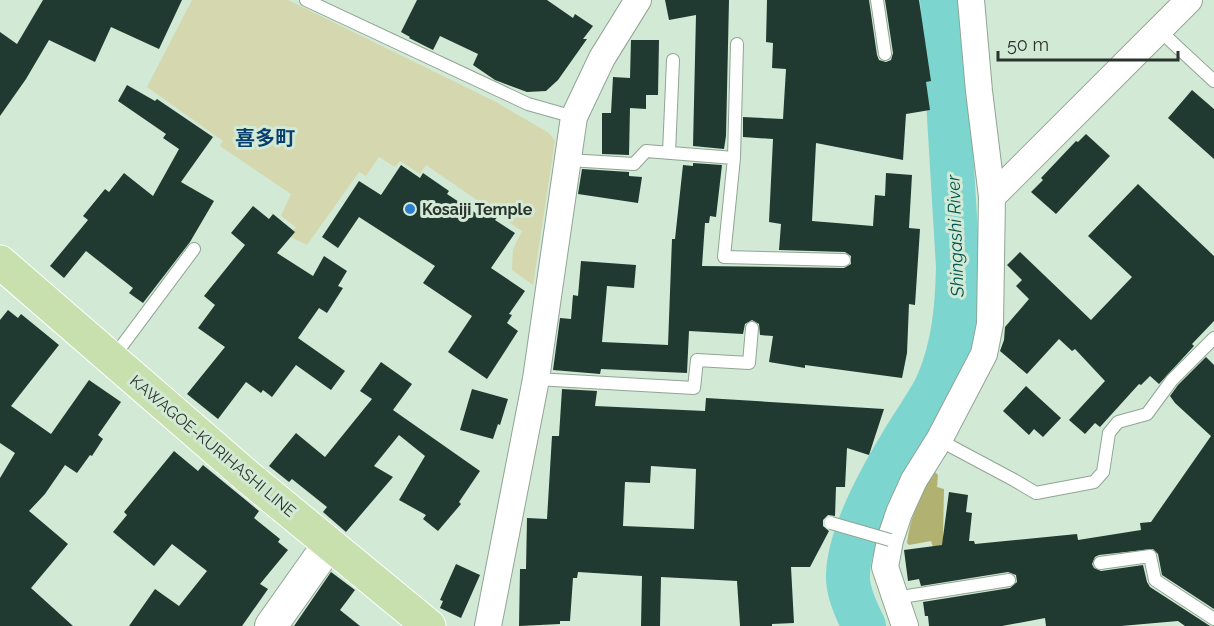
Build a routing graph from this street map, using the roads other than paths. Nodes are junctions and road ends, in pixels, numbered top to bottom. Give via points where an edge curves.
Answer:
1 (306, 0) edge
2 (638, 0) edge
3 (877, 0) edge
4 (971, 0) edge
5 (1188, 0) edge
6 (1160, 30) junction
7 (737, 44) dead end
8 (885, 54) dead end
9 (673, 60) dead end
10 (1214, 81) edge
11 (574, 117) junction
12 (669, 153) junction
13 (734, 158) junction
14 (568, 160) junction
15 (992, 197) junction
16 (194, 249) dead end
17 (844, 261) dead end
18 (0, 262) edge
19 (752, 328) dead end
20 (1214, 338) edge
21 (111, 359) junction
22 (536, 380) junction
23 (939, 441) junction
24 (831, 523) dead end
25 (890, 540) junction
26 (329, 544) junction
27 (1100, 563) dead end
28 (1009, 580) dead end
29 (895, 598) junction
30 (1214, 619) edge
31 (271, 626) edge
32 (429, 626) edge
33 (488, 626) edge
34 (905, 626) edge

1 - 11 lane via 528,104
2 - 11 street via 602,58
3 - 8 lane
4 - 15 street
5 - 6 street
6 - 10 lane
6 - 15 street
7 - 13 lane
9 - 12 lane
11 - 14 street
12 - 13 lane
12 - 14 lane via 646,151 634,164
13 - 17 lane via 723,257
14 - 22 street
15 - 23 street via 990,324 984,354
16 - 21 lane
18 - 21 main road, KAWAGOE-KURIHASHI LINE
19 - 22 lane via 749,363 697,360 694,388
20 - 23 lane via 1172,380 1147,414 1118,422 1110,433 1103,472 1095,482 1036,493
21 - 26 main road, KAWAGOE-KURIHASHI LINE
22 - 33 street
23 - 25 street via 914,480
24 - 25 lane, bridge
25 - 29 street via 885,567
26 - 31 street
26 - 32 main road, KAWAGOE-KURIHASHI LINE
27 - 30 lane via 1150,556 1155,580
28 - 29 lane
29 - 34 street

